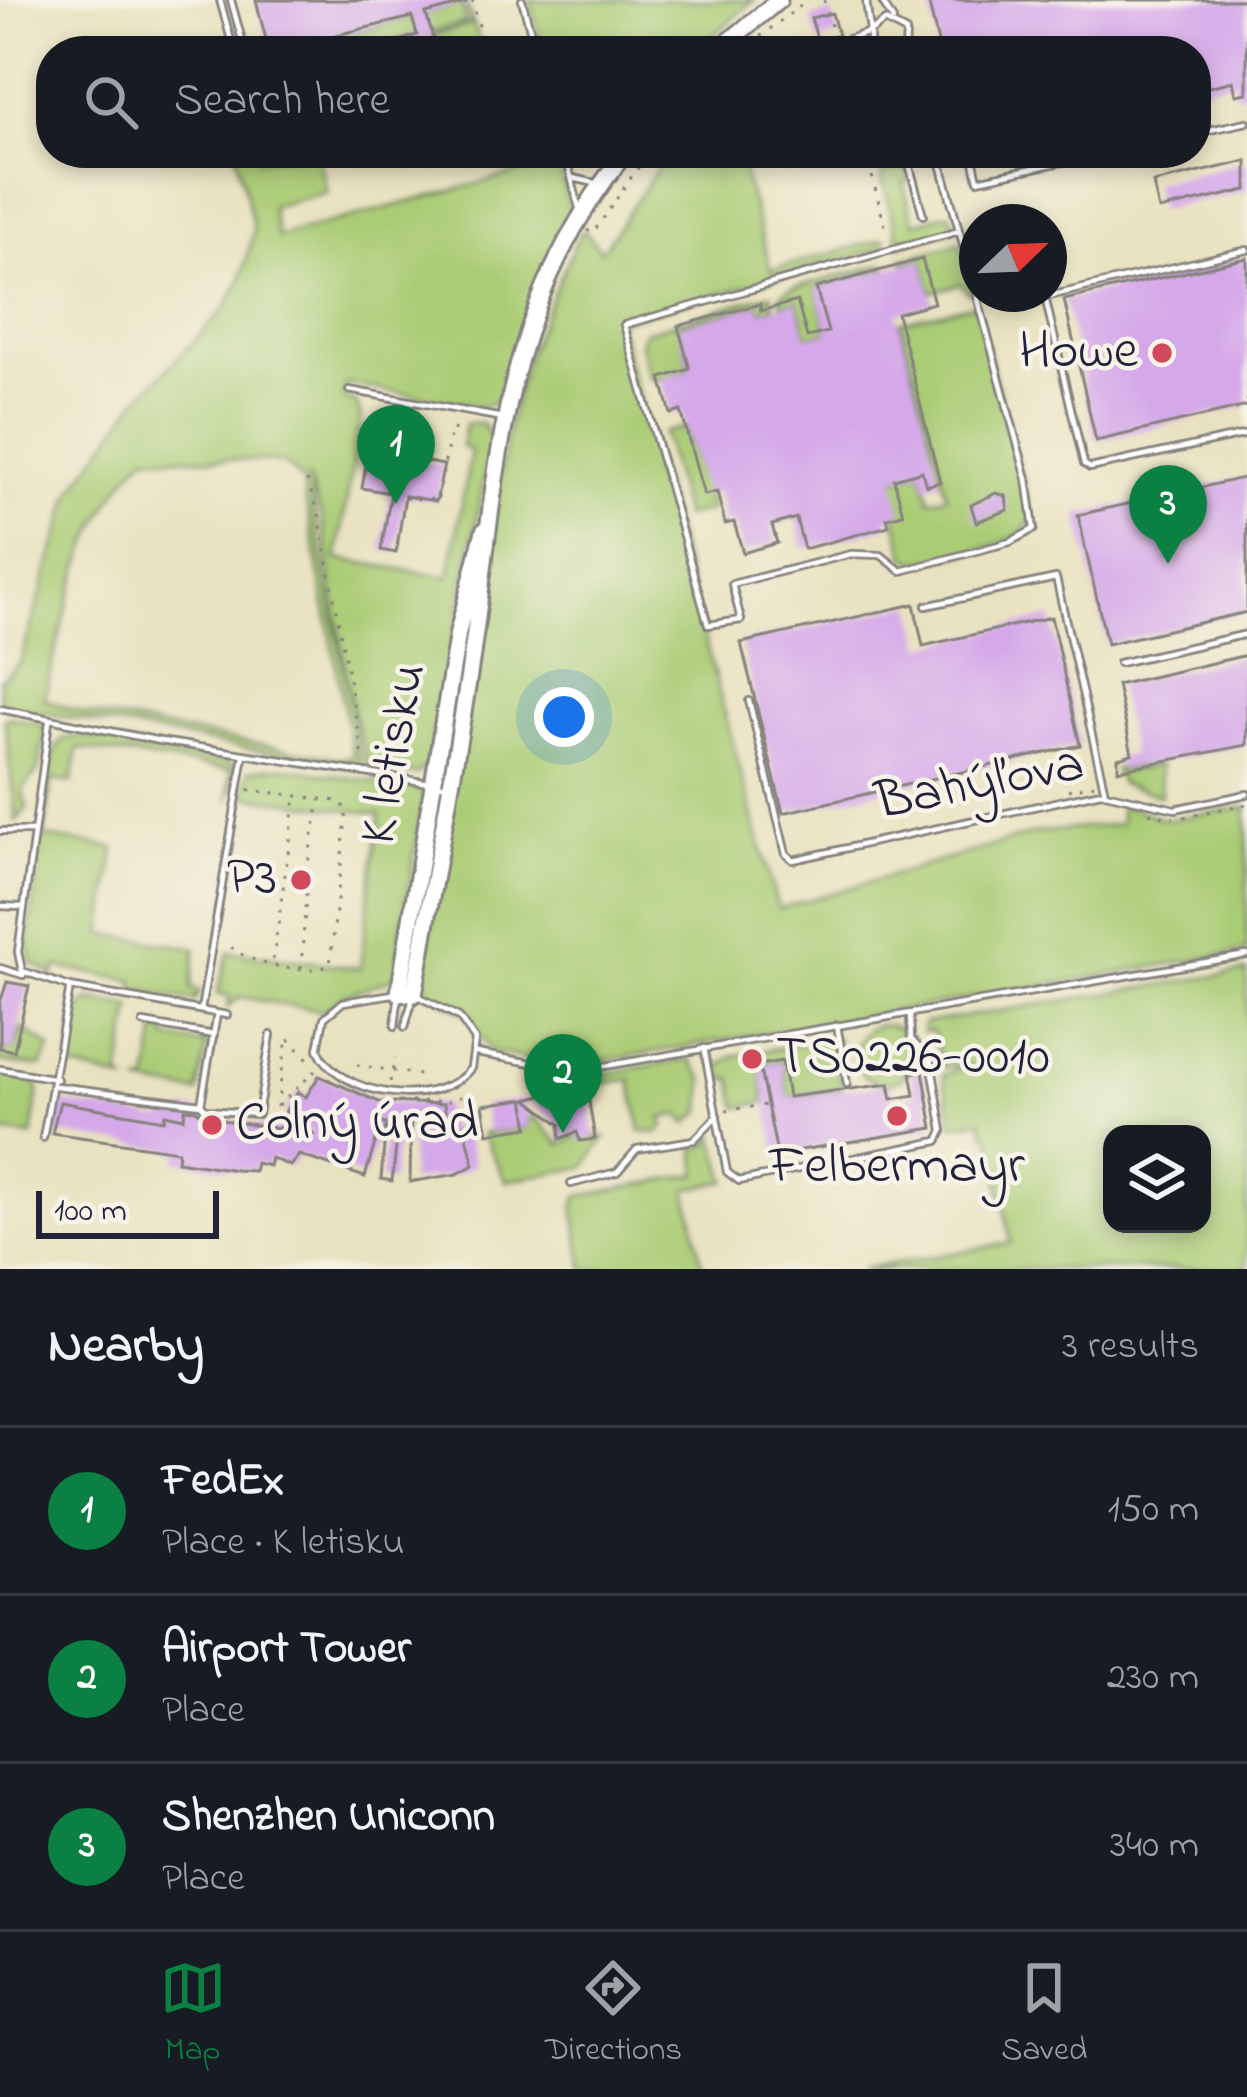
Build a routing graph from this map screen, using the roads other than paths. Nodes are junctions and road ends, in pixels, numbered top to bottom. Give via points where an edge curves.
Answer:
1 (220, 0) edge
2 (231, 0) edge
3 (522, 0) edge
4 (779, 0) edge
5 (866, 0) edge
6 (881, 0) edge
7 (897, 23) junction
8 (870, 32) junction
9 (230, 36) edge
10 (241, 36) edge
11 (532, 36) edge
12 (735, 36) edge
13 (859, 36) edge
14 (870, 36) edge
15 (907, 36) edge
16 (1247, 122) edge
17 (1211, 130) edge
18 (570, 168) edge
19 (613, 168) edge
20 (908, 168) edge
21 (942, 168) edge
22 (975, 168) edge
23 (1034, 168) edge
24 (573, 178) junction
25 (601, 184) junction
26 (923, 215) dead end
27 (587, 226) junction
28 (958, 231) junction
29 (1247, 250) edge
30 (349, 391) dead end
31 (503, 418) junction
32 (1247, 434) edge
33 (926, 606) dead end
34 (1247, 634) edge
35 (1119, 663) dead end
36 (749, 701) dead end
37 (0, 709) edge
38 (49, 722) junction
39 (244, 755) junction
40 (441, 784) junction
41 (1106, 792) junction
42 (1247, 794) edge
43 (34, 830) junction
44 (0, 831) edge
45 (0, 906) edge
46 (24, 907) junction
47 (1247, 955) edge
48 (0, 968) edge
49 (27, 976) junction
50 (70, 987) junction
51 (406, 994) junction
52 (201, 1012) junction
53 (217, 1014) junction
54 (227, 1015) dead end
55 (910, 1015) junction
56 (143, 1023) dead end
57 (837, 1025) junction
58 (395, 1026) dead end
59 (405, 1027) dead end
60 (214, 1035) junction
61 (271, 1035) dead end
62 (704, 1048) junction
63 (476, 1053) junction
64 (0, 1069) edge
65 (56, 1083) junction
66 (847, 1084) dead end
67 (201, 1104) junction
68 (716, 1114) junction
69 (44, 1138) dead end
70 (571, 1184) dead end

1 - 9 lane
2 - 10 lane
3 - 11 lane
4 - 12 street
5 - 8 lane
6 - 7 lane
7 - 8 lane
7 - 15 lane
8 - 13 lane
8 - 14 lane
16 - 17 lane
18 - 24 lane
19 - 25 street, K letisku
20 - 26 lane
21 - 28 lane
22 - 23 lane via 978,180
24 - 25 lane
24 - 27 lane
25 - 27 street, K letisku
27 - 31 street, K letisku via 534,316
28 - 28 lane via 624,325 708,625 741,620 732,584 851,554 881,555 902,571 1034,529
29 - 32 lane via 1045,297 1084,464
30 - 31 lane
31 - 40 street, K letisku via 476,628
33 - 41 lane via 1056,578
34 - 35 lane
36 - 41 lane, Bahýľova via 786,854 798,860
37 - 38 lane
38 - 39 lane
38 - 43 lane
39 - 40 lane
39 - 52 lane
40 - 51 street, K letisku
41 - 42 lane, Bahýľova via 1175,809
43 - 44 lane
43 - 46 lane
45 - 46 lane
46 - 49 lane via 18,952
47 - 55 lane
48 - 49 lane
49 - 50 lane
50 - 52 lane
50 - 65 lane
51 - 58 lane
51 - 59 lane
51 - 63 lane via 468,1024
51 - 63 lane via 343,1002 318,1032 317,1049 330,1068 358,1084 422,1092 456,1084
52 - 53 lane
53 - 54 lane
53 - 60 lane
55 - 57 lane
55 - 68 lane via 911,1039 931,1061 944,1131 935,1144 739,1180 728,1172
56 - 60 lane
57 - 62 lane
57 - 66 lane
60 - 67 lane
61 - 67 lane via 258,1114
62 - 63 lane via 576,1071
62 - 68 lane
64 - 65 lane
65 - 67 lane
65 - 69 lane
68 - 70 lane via 694,1139 638,1150 607,1177

